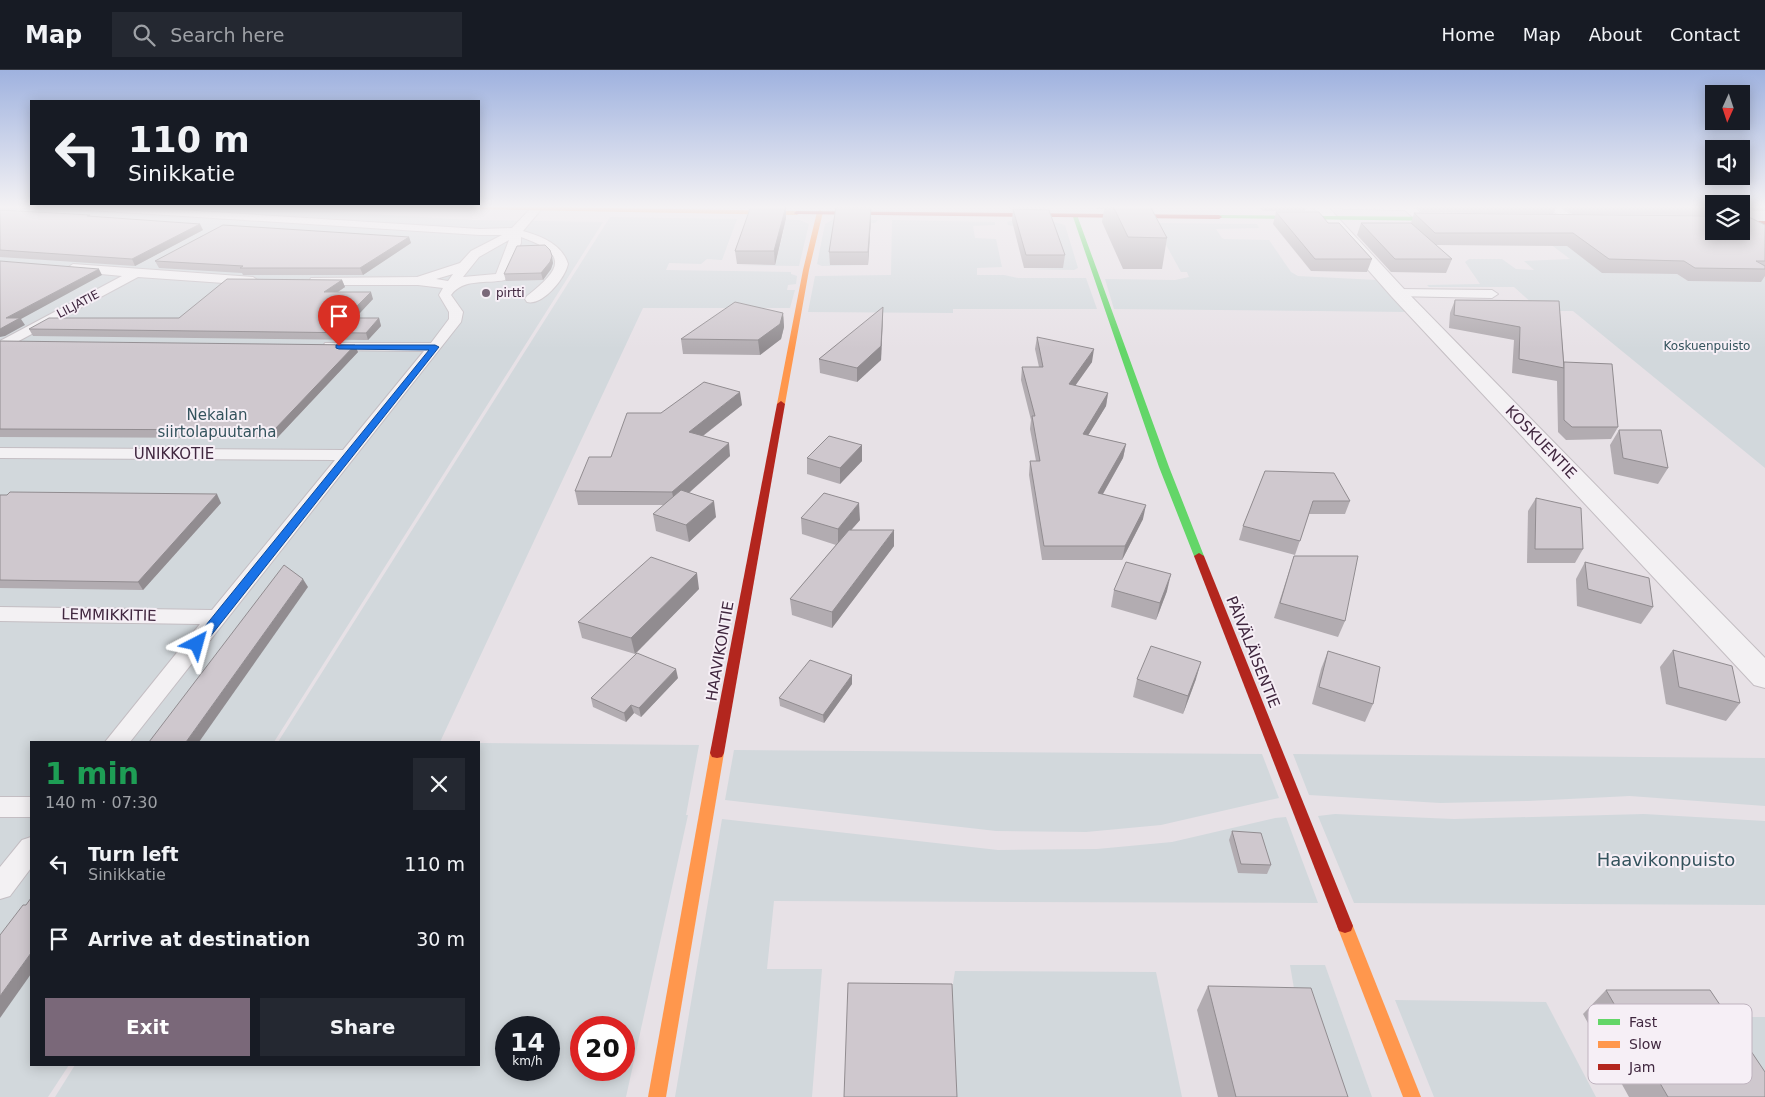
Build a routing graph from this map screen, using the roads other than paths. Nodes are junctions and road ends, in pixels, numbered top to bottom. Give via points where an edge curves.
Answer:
1 (475, 254) edge
2 (511, 254) edge
3 (559, 254) edge
4 (810, 254) edge
5 (1088, 254) edge
6 (1367, 254) edge
7 (160, 260) edge
8 (464, 266) junction
9 (58, 267) edge
10 (135, 274) junction
11 (418, 280) junction
12 (266, 281) edge
13 (305, 281) edge
14 (451, 285) junction
15 (1398, 292) junction
16 (1492, 294) dead end
17 (532, 299) dead end
18 (2, 344) edge
19 (32, 344) edge
20 (316, 346) edge
21 (435, 347) junction
22 (0, 453) edge
23 (348, 455) junction
24 (0, 614) edge
25 (219, 617) junction
26 (1765, 677) edge
27 (118, 741) edge
28 (0, 807) edge
29 (30, 807) edge
30 (30, 849) edge
31 (0, 887) edge
32 (657, 1097) edge
33 (1412, 1097) edge

1 - 8 lane
2 - 14 lane via 501,277
3 - 17 lane via 563,264 561,272
4 - 32 street, HAAVIKONTIE via 707,807
5 - 33 street, PÄIVÄLÄISENTIE via 1164,467
6 - 15 street, KOSKUENTIE
7 - 10 lane, LILJATIE
8 - 11 lane
8 - 14 lane
9 - 10 lane
10 - 12 lane
10 - 18 lane, LILJATIE
11 - 13 lane
11 - 14 lane
14 - 21 lane via 445,295 456,312 456,319
15 - 16 lane
15 - 26 street, KOSKUENTIE
18 - 19 lane
20 - 21 lane
21 - 23 lane
22 - 23 lane, UNIKKOTIE
23 - 25 lane
24 - 25 lane, LEMMIKKITIE
25 - 27 lane
28 - 29 lane
30 - 31 lane

